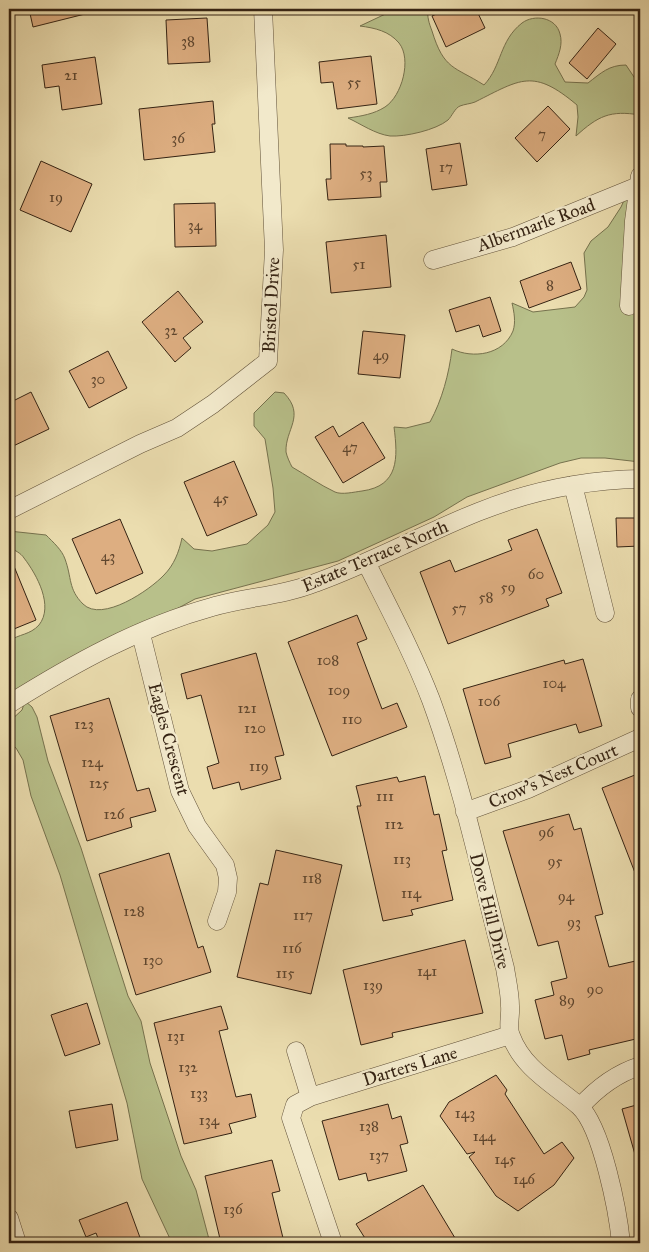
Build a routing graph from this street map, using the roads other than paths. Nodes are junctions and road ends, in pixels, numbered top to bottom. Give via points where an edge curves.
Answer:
1 (263, 9) edge
2 (639, 181) edge
3 (433, 260) dead end
4 (629, 306) dead end
5 (640, 479) edge
6 (573, 485) junction
7 (9, 510) edge
8 (366, 562) junction
9 (605, 613) dead end
10 (141, 634) junction
11 (640, 699) edge
12 (9, 704) edge
13 (640, 708) edge
14 (640, 738) edge
15 (465, 812) junction
16 (217, 922) dead end
17 (510, 1035) junction
18 (296, 1051) dead end
19 (640, 1066) edge
20 (310, 1097) junction
21 (580, 1107) junction
22 (9, 1218) edge
23 (17, 1243) edge
24 (332, 1243) edge
25 (621, 1243) edge

1 - 7 street, Bristol Drive via 274,250 268,361 176,428
2 - 3 street, Albermarle Road via 513,237
2 - 4 street
5 - 6 street, Estate Terrace North
6 - 8 street, Estate Terrace North via 479,512
6 - 9 street
8 - 10 street, Estate Terrace North via 310,585 214,606
8 - 15 street, Dove Hill Drive via 430,699
10 - 12 street, Estate Terrace North via 100,650
10 - 16 street, Eagles Crescent via 180,791 197,826 225,865 227,892
11 - 13 street
14 - 15 street, Crow's Nest Court via 528,789
15 - 17 street, Dove Hill Drive via 505,968
17 - 20 street, Darters Lane
17 - 21 street via 542,1078
18 - 20 street
19 - 21 street via 603,1084
20 - 24 street via 295,1105 292,1118
21 - 25 street via 604,1161 618,1212
22 - 23 street

